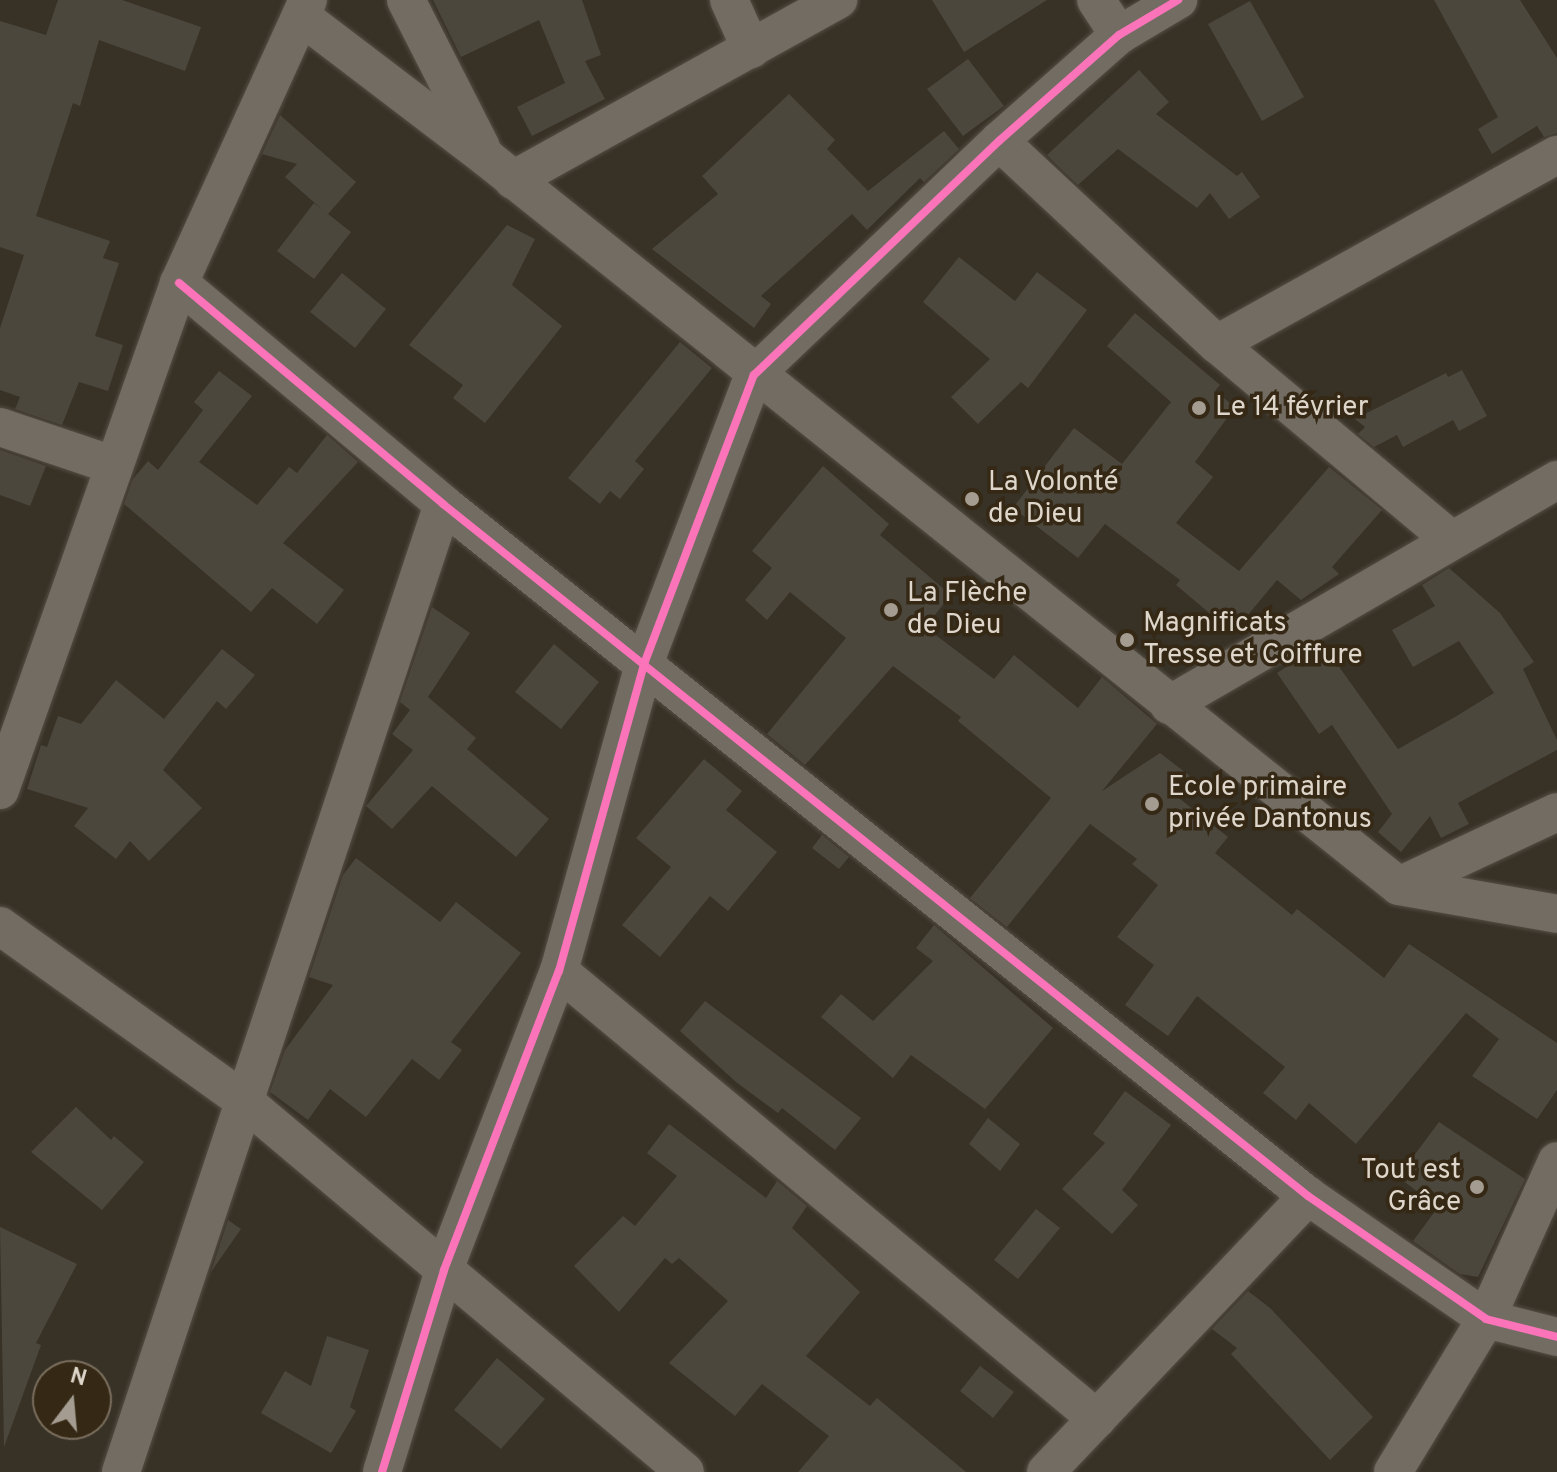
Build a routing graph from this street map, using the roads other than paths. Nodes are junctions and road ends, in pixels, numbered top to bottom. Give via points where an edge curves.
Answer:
1 (406, 0) edge
2 (729, 0) edge
3 (838, 0) edge
4 (1096, 0) edge
5 (1178, 0) edge
6 (305, 9) edge
7 (1119, 35) junction
8 (751, 49) junction
9 (999, 141) junction
10 (1557, 155) edge
11 (500, 169) junction
12 (179, 283) junction
13 (1217, 344) junction
14 (754, 375) junction
15 (0, 427) edge
16 (113, 465) junction
17 (1557, 480) edge
18 (443, 504) junction
19 (1450, 539) junction
20 (644, 664) junction
21 (1169, 705) junction
22 (3, 766) edge
23 (1557, 812) edge
24 (1399, 886) junction
25 (1557, 914) edge
26 (0, 926) edge
27 (559, 971) junction
28 (244, 1101) junction
29 (1557, 1161) edge
30 (1308, 1196) junction
31 (444, 1270) junction
32 (1486, 1319) junction
33 (1557, 1337) edge
34 (1097, 1419) junction
35 (121, 1472) edge
36 (382, 1472) edge
37 (685, 1472) edge
38 (1046, 1472) edge
39 (1393, 1472) edge

1 - 11 street
2 - 8 street
3 - 8 street
4 - 7 street
5 - 7 street
6 - 11 street
6 - 12 street
7 - 9 street
8 - 11 street
9 - 13 street
9 - 14 street
10 - 13 street
11 - 14 street
12 - 16 street
12 - 18 street
13 - 19 street
14 - 20 street
14 - 21 street
15 - 16 street
16 - 22 street
17 - 19 street
18 - 20 street
18 - 28 street
19 - 21 street
20 - 27 street
20 - 30 street
21 - 24 street
23 - 24 street
24 - 25 street
26 - 28 street
27 - 31 street
27 - 34 street
28 - 31 street
28 - 35 street
29 - 32 street
30 - 32 street
30 - 34 street
31 - 36 street
31 - 37 street
32 - 33 street
32 - 39 street
34 - 38 street

